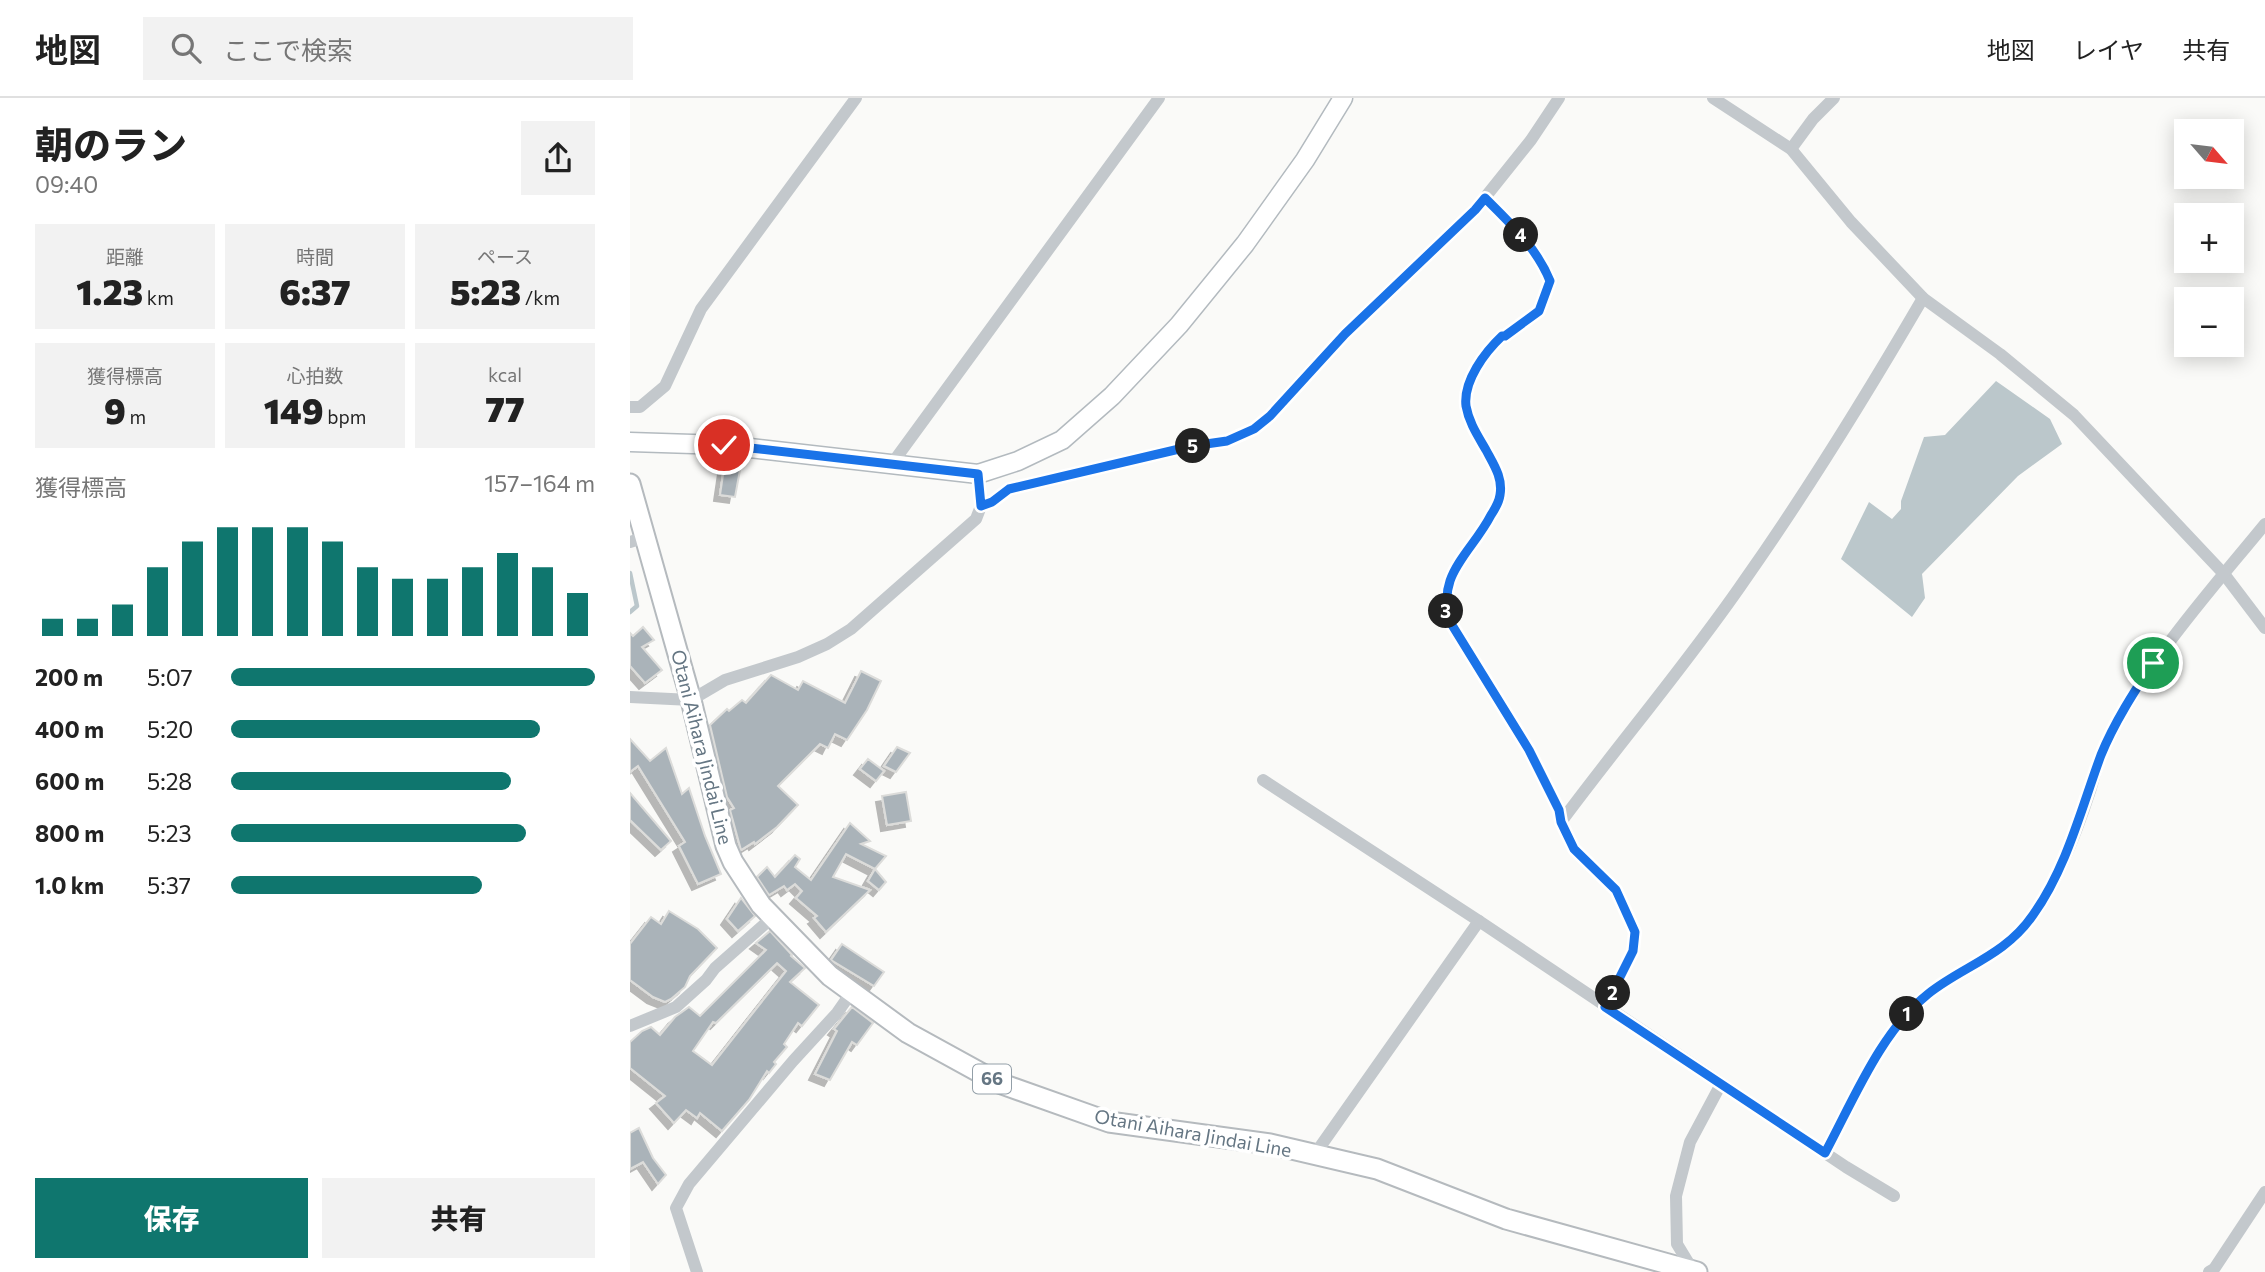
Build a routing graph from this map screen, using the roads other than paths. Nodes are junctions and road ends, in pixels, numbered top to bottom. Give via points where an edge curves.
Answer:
1 (856, 98) edge
2 (1159, 98) edge
3 (1559, 98) edge
4 (1713, 98) edge
5 (1834, 98) edge
6 (1338, 101) edge
7 (1791, 149) junction
8 (1485, 198) junction
9 (1923, 298) junction
10 (630, 407) edge
11 (630, 442) edge
12 (891, 464) junction
13 (978, 474) junction
14 (630, 484) edge
15 (981, 506) junction
16 (2265, 524) edge
17 (638, 539) edge
18 (2224, 574) junction
19 (2265, 628) edge
20 (630, 697) edge
21 (691, 700) junction
22 (1263, 780) dead end
23 (1561, 822) junction
24 (774, 916) junction
25 (1479, 921) junction
26 (851, 993) junction
27 (1605, 1007) junction
28 (630, 1026) edge
29 (1721, 1084) junction
30 (1825, 1153) junction
31 (1315, 1154) junction
32 (2265, 1192) edge
33 (1894, 1196) dead end
34 (697, 1272) edge
35 (1695, 1272) edge
36 (2209, 1272) edge

1 - 10 street via 701,309 665,386 640,407
2 - 12 street
3 - 8 street
4 - 7 street
5 - 7 street
6 - 13 street via 1305,160 1245,244 1179,326 1112,396 1062,440
7 - 9 street via 1850,222
8 - 15 street via 1254,429 1227,441 1009,489
8 - 23 street via 1543,262 1550,281 1539,311 1486,351 1469,387 1466,404 1472,426 1501,482 1500,499 1446,588 1446,609 1529,750
9 - 18 street via 2074,415
9 - 23 street via 1742,585
11 - 12 street via 724,445
12 - 13 street
13 - 15 street
14 - 17 main road, Otani Aihara Jindai Line / 66
15 - 21 street via 976,519 851,629 798,657 725,680
16 - 18 street
17 - 21 main road, Otani Aihara Jindai Line / 66
18 - 19 street
18 - 30 street via 2136,689 2103,752 2056,878 2033,916 2016,936 1929,993 1908,1013 1874,1062
20 - 21 street
21 - 24 main road, Otani Aihara Jindai Line / 66 via 726,846 761,905
22 - 25 street
23 - 27 street via 1574,849 1616,890 1635,932 1633,951
24 - 26 main road, Otani Aihara Jindai Line / 66
24 - 28 street via 676,1007
25 - 27 street
25 - 31 street
26 - 31 main road, Otani Aihara Jindai Line / 66 via 908,1033 999,1083 1068,1109 1109,1122 1270,1143
26 - 34 street via 689,1184 676,1208
27 - 29 street
29 - 30 street
29 - 35 street via 1690,1143 1676,1196 1677,1244
30 - 33 street
31 - 35 main road, Otani Aihara Jindai Line / 66 via 1377,1169 1506,1219
32 - 36 street

